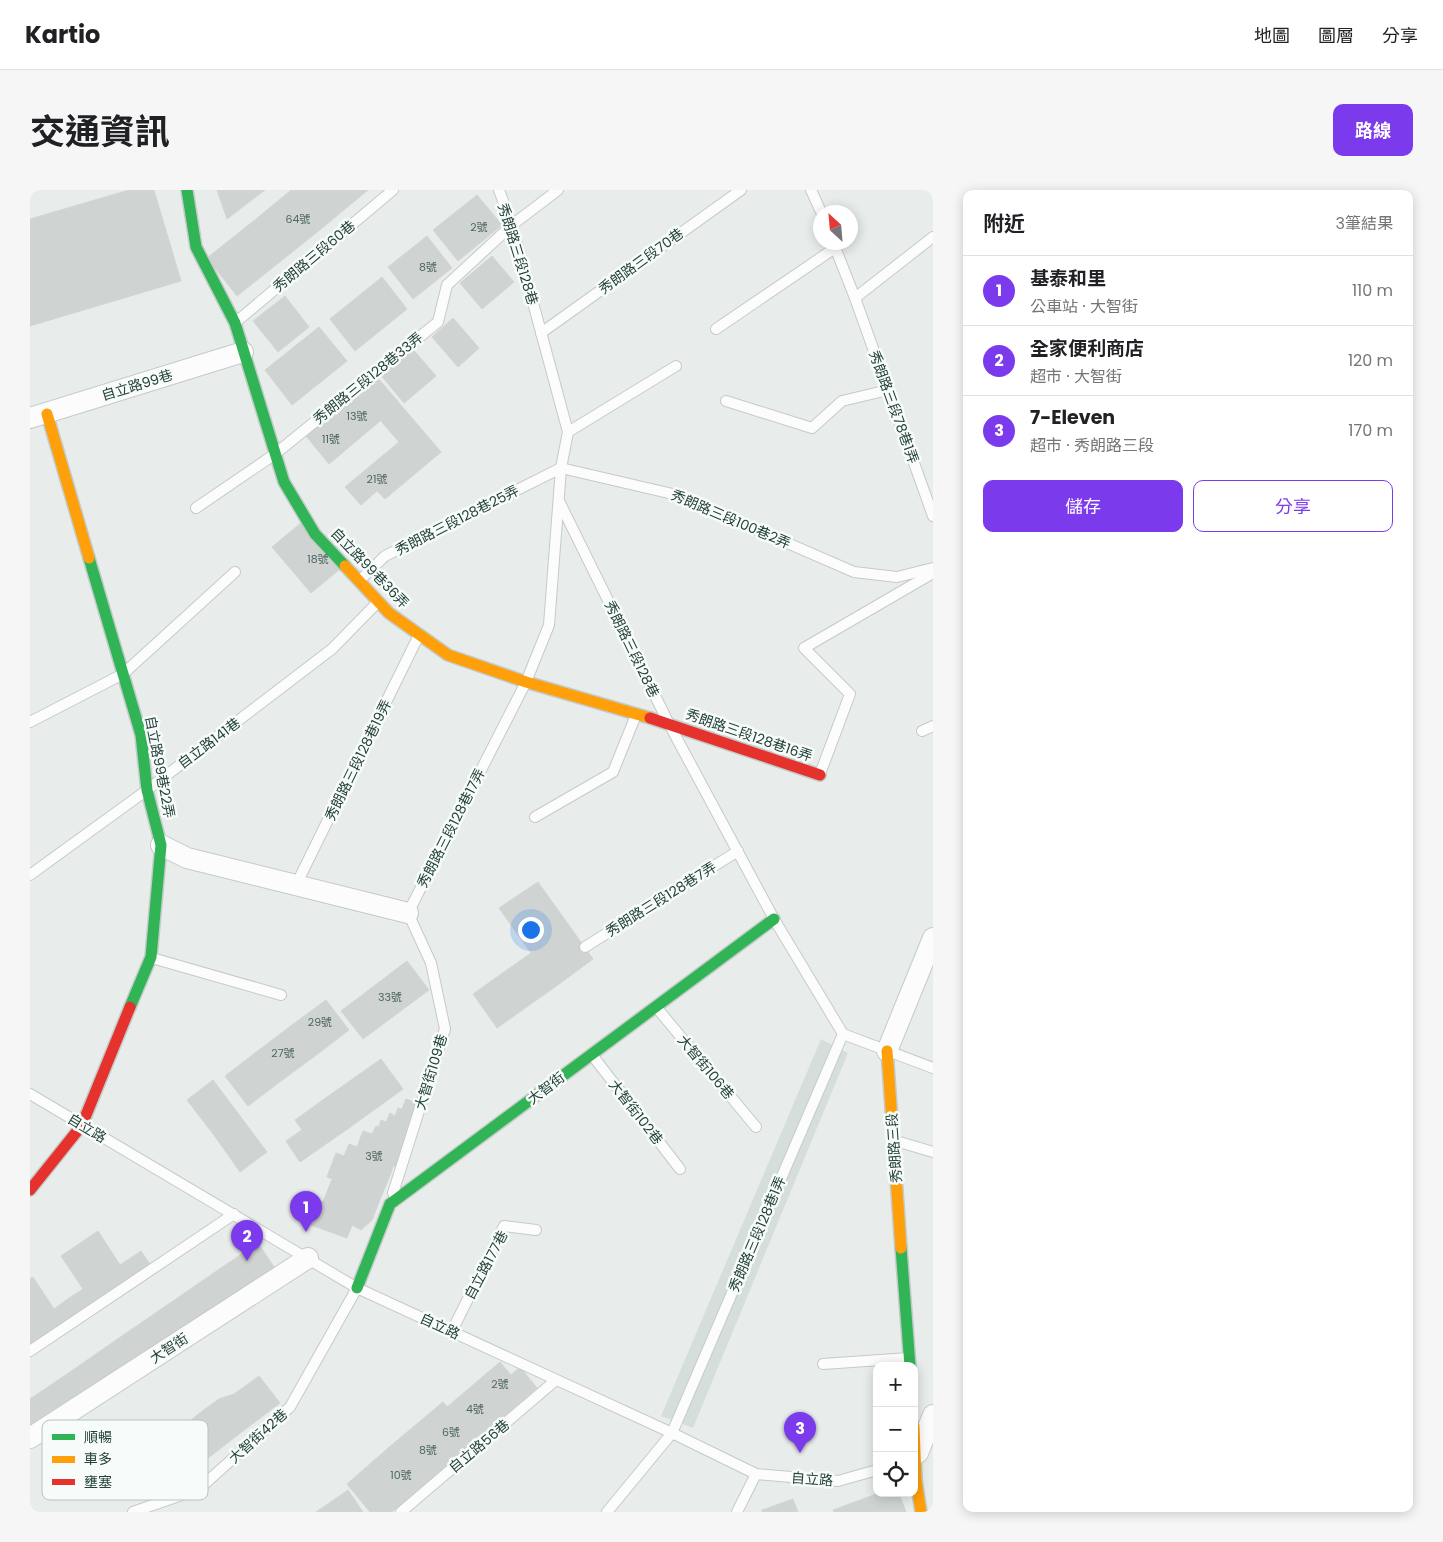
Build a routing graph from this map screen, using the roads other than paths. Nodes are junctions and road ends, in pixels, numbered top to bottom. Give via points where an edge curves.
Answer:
1 (187, 190) edge
2 (392, 190) edge
3 (499, 190) edge
4 (558, 190) edge
5 (741, 190) edge
6 (811, 190) edge
7 (818, 205) edge
8 (512, 225) junction
9 (933, 237) edge
10 (827, 250) edge
11 (836, 250) edge
12 (855, 298) junction
13 (235, 323) junction
14 (716, 328) dead end
15 (541, 333) junction
16 (244, 352) junction
17 (676, 366) dead end
18 (888, 390) junction
19 (726, 401) dead end
20 (39, 416) edge
21 (568, 432) junction
22 (275, 454) junction
23 (561, 468) junction
24 (559, 500) junction
25 (196, 508) dead end
26 (933, 516) edge
27 (933, 568) edge
28 (235, 572) dead end
29 (933, 573) edge
30 (359, 581) junction
31 (378, 601) junction
32 (420, 634) junction
33 (122, 674) junction
34 (526, 682) junction
35 (636, 714) junction
36 (30, 722) edge
37 (669, 724) junction
38 (933, 726) edge
39 (922, 731) dead end
40 (820, 775) joint
41 (147, 790) junction
42 (535, 817) dead end
43 (161, 845) junction
44 (738, 851) junction
45 (30, 875) edge
46 (296, 885) junction
47 (408, 912) junction
48 (774, 919) junction
49 (933, 938) edge
50 (585, 947) dead end
51 (151, 958) junction
52 (281, 995) dead end
53 (656, 1006) junction
54 (843, 1034) junction
55 (887, 1051) junction
56 (591, 1055) junction
57 (933, 1068) edge
58 (30, 1094) edge
59 (82, 1125) junction
60 (756, 1127) dead end
61 (893, 1140) junction
62 (933, 1152) edge
63 (680, 1169) dead end
64 (31, 1187) edge
65 (390, 1204) junction
66 (234, 1214) junction
67 (536, 1230) dead end
68 (308, 1258) junction
69 (357, 1288) junction
70 (452, 1331) junction
71 (30, 1350) edge
72 (909, 1362) edge
73 (873, 1363) edge
74 (823, 1364) dead end
75 (556, 1380) junction
76 (933, 1415) edge
77 (58, 1420) edge
78 (42, 1430) edge
79 (672, 1433) junction
80 (30, 1438) edge
81 (918, 1452) edge
82 (873, 1471) edge
83 (756, 1474) junction
84 (208, 1481) edge
85 (917, 1497) edge
86 (167, 1500) edge
87 (132, 1512) edge
88 (401, 1512) edge
89 (607, 1512) edge
90 (738, 1512) edge
91 (920, 1512) edge

1 - 13 street, 自立路99巷36弄 via 196,247
2 - 13 lane, 秀朗路三段60巷
3 - 8 lane, 秀朗路三段128巷
4 - 8 lane, 秀朗路三段128巷33弄
5 - 15 lane, 秀朗路三段70巷
6 - 7 lane
8 - 15 lane, 秀朗路三段128巷
8 - 22 lane, 秀朗路三段128巷33弄 via 447,285 438,322
9 - 12 lane
10 - 14 lane
11 - 12 lane, 秀朗路三段78巷1弄
12 - 18 lane, 秀朗路三段78巷1弄
13 - 16 street, 自立路99巷36弄
15 - 21 lane, 秀朗路三段128巷
16 - 20 street, 自立路99巷
16 - 22 street, 自立路99巷36弄
17 - 21 lane
18 - 19 lane via 842,401 812,428
18 - 26 lane, 秀朗路三段78巷1弄
20 - 33 street, 自立路99巷22弄
21 - 23 lane, 秀朗路三段128巷
22 - 25 lane, 秀朗路三段128巷33弄
22 - 30 street, 自立路99巷36弄 via 284,482 316,534
23 - 24 lane, 秀朗路三段128巷
23 - 27 lane, 秀朗路三段100巷2弄 via 677,494 854,572 897,577
23 - 30 lane, 秀朗路三段128巷25弄 via 385,556
24 - 34 lane, 秀朗路三段128巷17弄 via 549,626
24 - 37 lane, 秀朗路三段128巷
28 - 33 lane
29 - 40 lane via 804,648 850,694
30 - 31 street, 自立路99巷36弄
31 - 32 street, 自立路99巷36弄 via 389,613
31 - 41 lane, 自立路141巷 via 332,649
32 - 34 street, 自立路99巷36弄 via 448,655
32 - 46 lane, 秀朗路三段128巷19弄
33 - 36 lane
33 - 41 street, 自立路99巷22弄 via 141,736
34 - 35 street, 自立路99巷36弄
34 - 47 lane, 秀朗路三段128巷17弄
35 - 37 street, 自立路99巷36弄
35 - 42 lane via 613,772
37 - 40 street, 秀朗路三段128巷16弄
37 - 44 lane, 秀朗路三段128巷
38 - 39 lane
41 - 43 street, 自立路99巷22弄
41 - 45 lane, 自立路141巷
43 - 46 street via 187,858
43 - 51 street, 自立路99巷22弄
44 - 48 lane, 秀朗路三段128巷
44 - 50 lane, 秀朗路三段128巷7弄
46 - 47 street
47 - 65 lane, 大智街109巷 via 431,963 445,1029
48 - 53 street, 大智街
48 - 54 lane, 秀朗路三段128巷
49 - 55 street, 秀朗路三段
51 - 52 lane
51 - 59 street, 自立路99巷22弄
53 - 56 street, 大智街
53 - 60 lane, 大智街106巷
54 - 55 lane
54 - 79 lane, 秀朗路三段128巷1弄
55 - 57 lane
55 - 61 street, 秀朗路三段
56 - 63 lane, 大智街102巷
56 - 65 street, 大智街
58 - 59 lane, 自立路
59 - 64 street, 自立路99巷22弄
59 - 66 lane, 自立路
61 - 62 lane
61 - 72 street, 秀朗路三段
65 - 69 street
66 - 68 lane, 自立路
66 - 71 lane
67 - 70 lane, 自立路177巷 via 504,1226
68 - 69 lane, 自立路
68 - 77 street, 大智街
69 - 70 lane, 自立路
69 - 84 lane, 大智街42巷 via 290,1407
70 - 75 lane, 自立路
73 - 74 lane
75 - 79 lane, 自立路
75 - 88 lane, 自立路56巷
76 - 81 street
78 - 80 street, 大智街
79 - 83 lane, 自立路
79 - 89 lane, 秀朗路三段128巷1弄
82 - 83 lane, 自立路 via 838,1481
83 - 90 lane
85 - 91 street
86 - 87 lane, 大智街42巷

